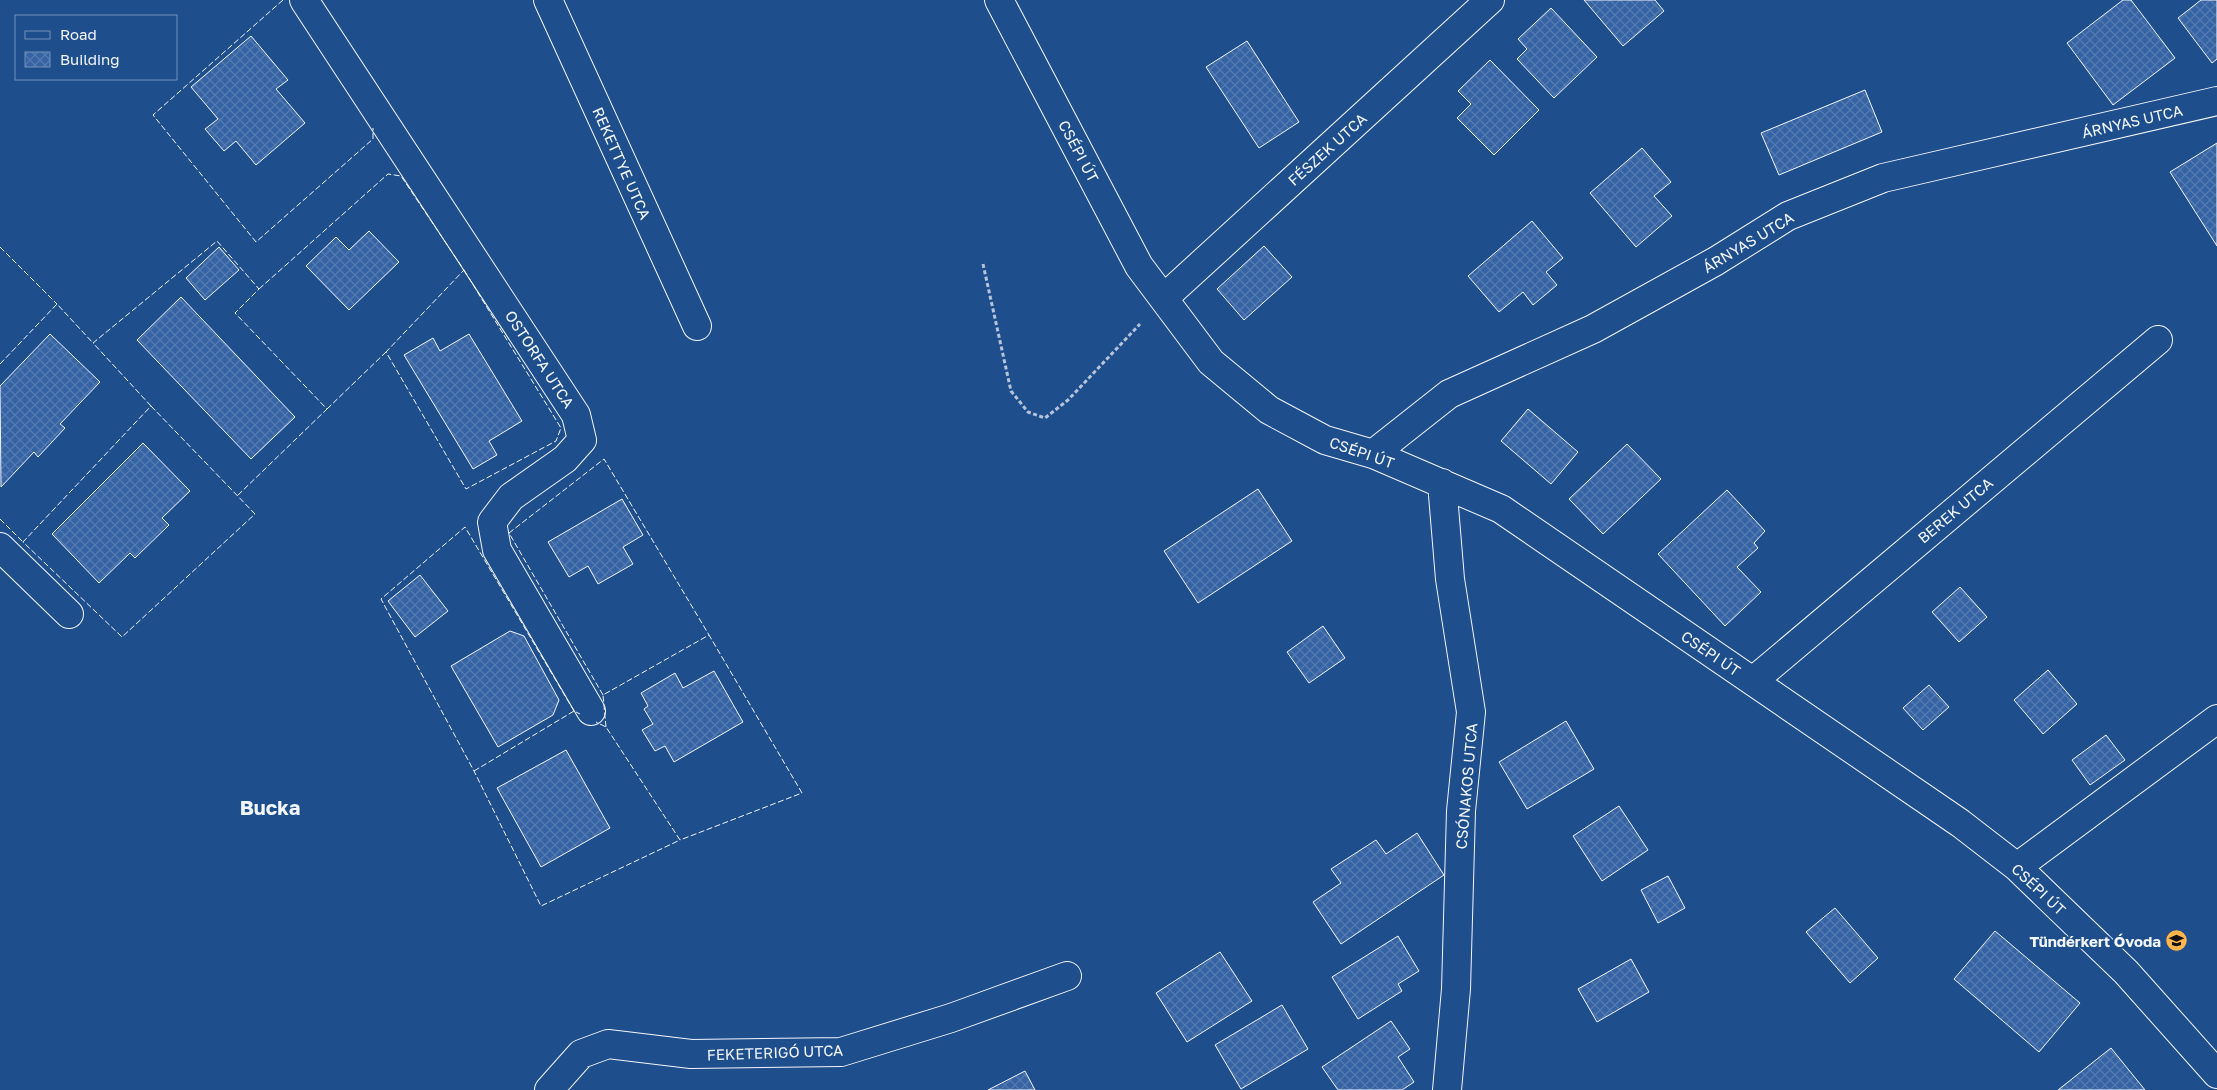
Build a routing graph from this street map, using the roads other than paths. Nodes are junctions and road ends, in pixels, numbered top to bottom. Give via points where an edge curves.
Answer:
1 (304, 0) edge
2 (548, 0) edge
3 (999, 0) edge
4 (1490, 0) edge
5 (2217, 101) edge
6 (1164, 298) junction
7 (698, 326) dead end
8 (2158, 340) dead end
9 (1373, 454) junction
10 (1442, 483) junction
11 (0, 547) edge
12 (69, 614) dead end
13 (1753, 681) junction
14 (592, 711) dead end
15 (2217, 719) edge
16 (2017, 866) junction
17 (1067, 976) dead end
18 (2217, 1074) edge
19 (549, 1090) edge
20 (1447, 1090) edge

1 - 14 street, OSTORFA UTCA via 576,415 582,440 565,459 511,497 492,522 497,550
2 - 7 street, REKETTYE UTCA
3 - 6 street, CSÉPI ÚT via 1139,266
4 - 6 street, FÉSZEK UTCA
5 - 9 street, ÁRNYAS UTCA via 1883,178 1788,216 1716,262 1593,329 1449,394
6 - 9 street, CSÉPI ÚT via 1211,362 1268,410 1325,440
8 - 13 street, BEREK UTCA
9 - 10 street, CSÉPI ÚT
10 - 13 street, CSÉPI ÚT via 1501,509
10 - 20 street, CSÓNAKOS UTCA via 1450,579 1472,712 1461,810 1456,989
11 - 12 street
13 - 16 street, CSÉPI ÚT via 1960,823
15 - 16 street
16 - 18 street, CSÉPI ÚT via 2126,972
17 - 19 street, FEKETERIGÓ UTCA via 951,1018 841,1052 691,1054 608,1044 581,1054

